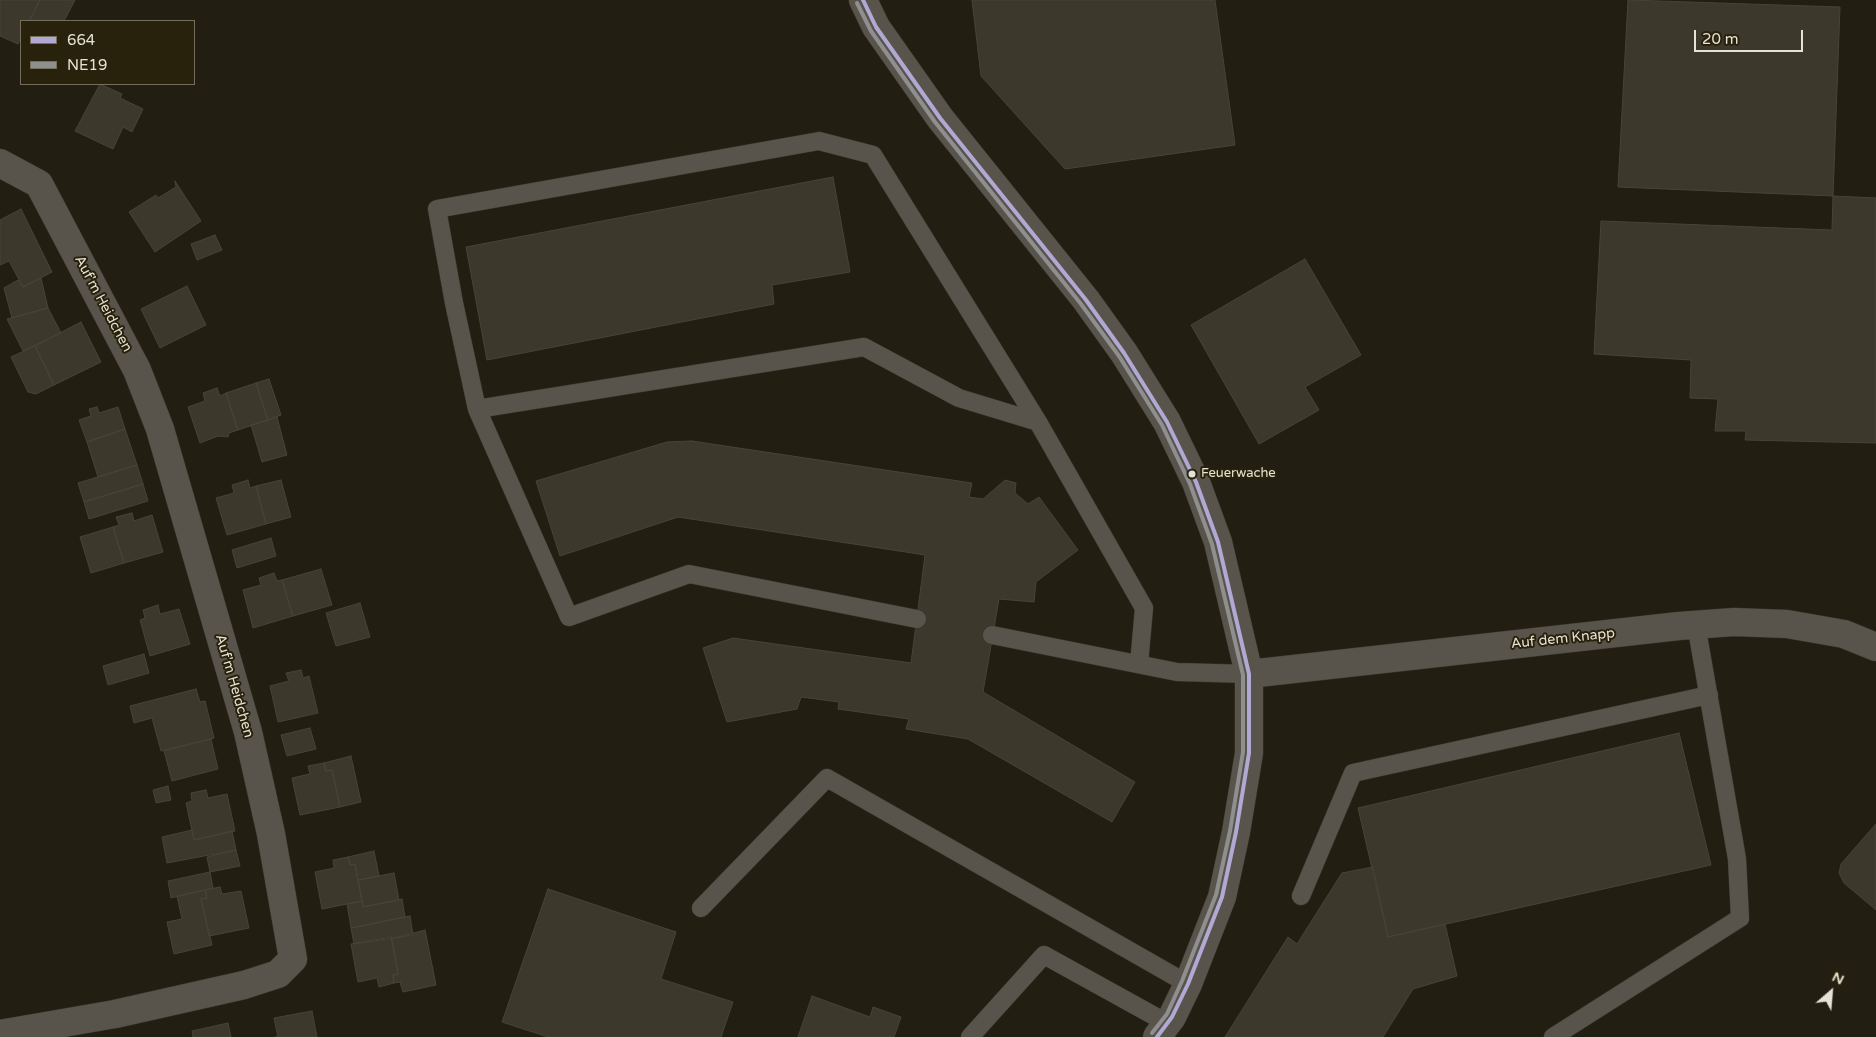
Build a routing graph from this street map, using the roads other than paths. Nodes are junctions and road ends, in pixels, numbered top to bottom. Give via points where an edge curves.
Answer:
1 (863, 0) edge
2 (0, 163) edge
3 (477, 409) junction
4 (1038, 422) junction
5 (917, 619) dead end
6 (1696, 624) junction
7 (992, 635) dead end
8 (1876, 647) edge
9 (1139, 664) junction
10 (1249, 674) junction
11 (1709, 695) junction
12 (1301, 896) dead end
13 (701, 908) dead end
14 (1188, 984) junction
15 (1162, 1030) edge
16 (0, 1034) edge
17 (970, 1037) edge
18 (1553, 1037) edge

1 - 10 street via 876,27 940,118 1086,300 1167,422 1196,482 1218,542
2 - 16 street, Auf'm Heidchen via 39,184 137,370 160,430 248,732 271,834 293,959 278,974 244,985 115,1014
3 - 4 lane via 864,346 959,398
3 - 4 lane via 437,209 819,141 873,155
3 - 5 lane via 569,617 689,574
4 - 9 lane via 1144,608
6 - 8 street, Auf dem Knapp via 1787,624 1844,634
6 - 10 street, Auf dem Knapp
6 - 11 lane
7 - 9 lane
9 - 10 lane via 1177,672
10 - 14 street via 1249,753 1236,832 1222,897
11 - 12 lane via 1354,772
11 - 18 lane via 1737,860 1740,918
13 - 14 lane via 827,778
14 - 15 street
15 - 17 lane via 1044,955

